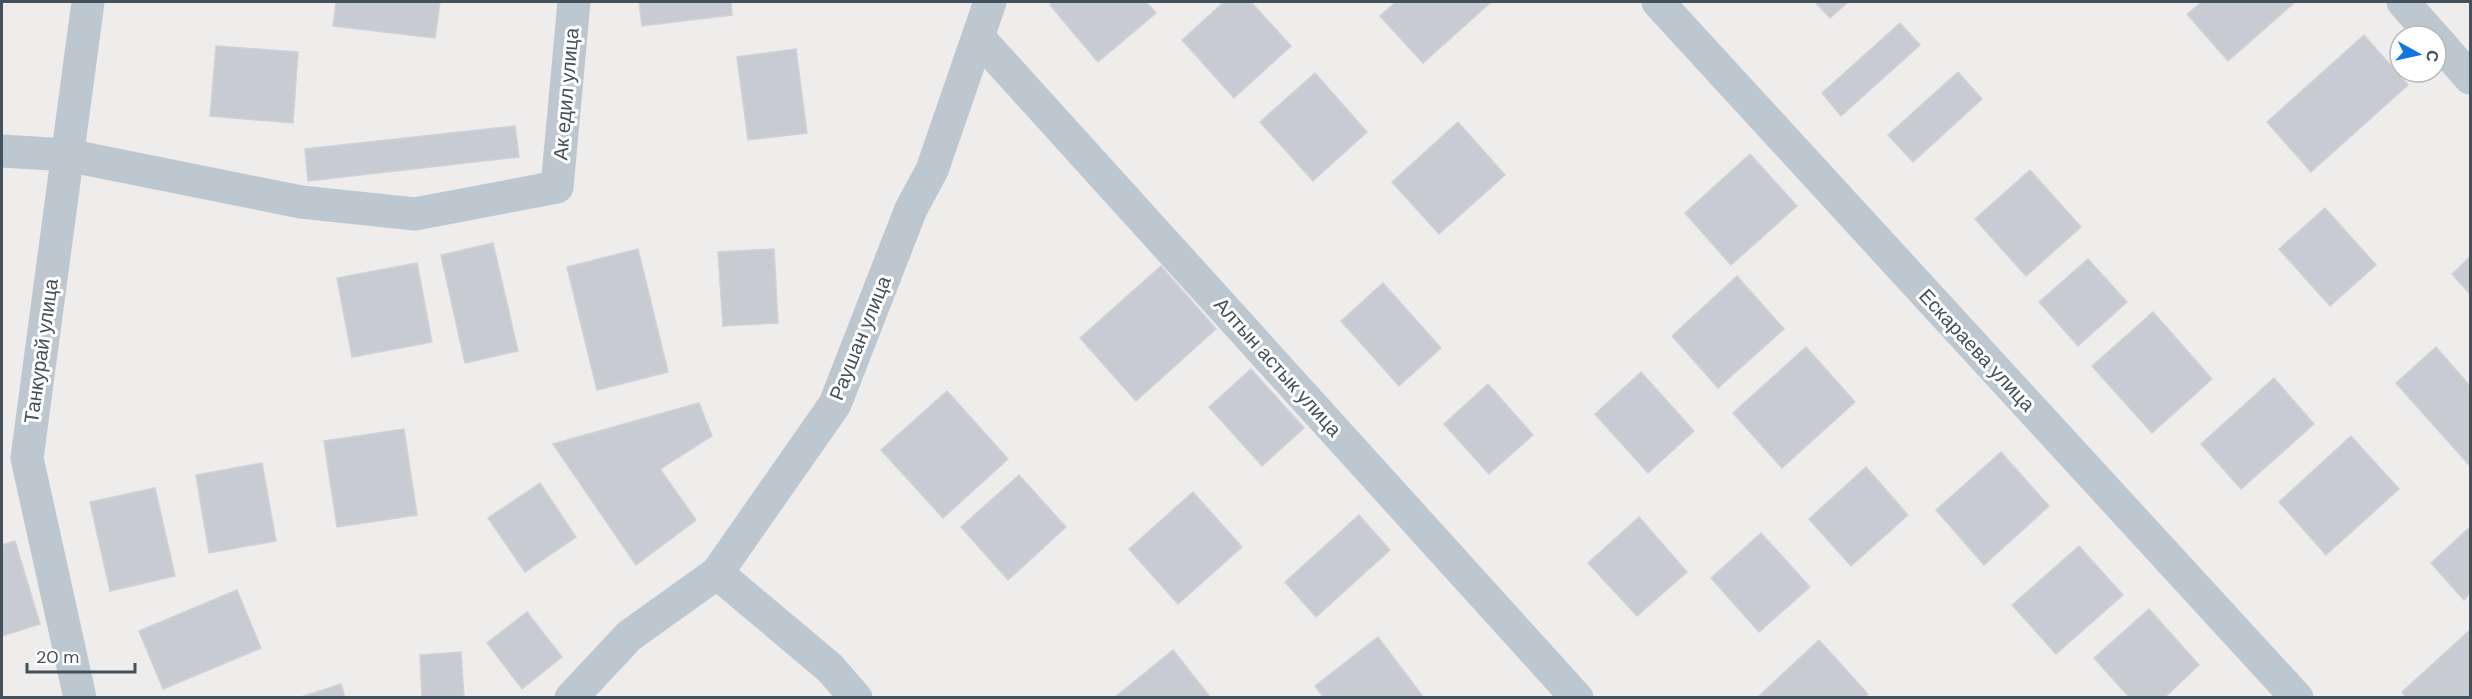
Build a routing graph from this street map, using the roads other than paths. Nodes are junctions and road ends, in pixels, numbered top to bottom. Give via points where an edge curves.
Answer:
1 (88, 2) edge
2 (574, 2) edge
3 (990, 2) edge
4 (1658, 2) edge
5 (2403, 2) edge
6 (2423, 24) edge
7 (978, 37) junction
8 (2448, 52) edge
9 (2470, 78) edge
10 (2, 151) edge
11 (67, 155) junction
12 (717, 573) junction
13 (80, 698) edge
14 (571, 698) edge
15 (856, 698) edge
16 (1577, 698) edge
17 (2297, 698) edge

1 - 11 street, Танкурай улица
2 - 11 street, Ак едил улица via 557,188 415,214 301,202
3 - 7 street, Раушан улица
4 - 17 street, Ескараева улица
5 - 6 street
7 - 12 street, Раушан улица via 932,170 911,209 835,404
7 - 16 street, Алтын астык улица
8 - 9 street
10 - 11 street
11 - 13 street, Танкурай улица via 27,458
12 - 14 street, Раушан улица via 629,636
12 - 15 street via 830,668

